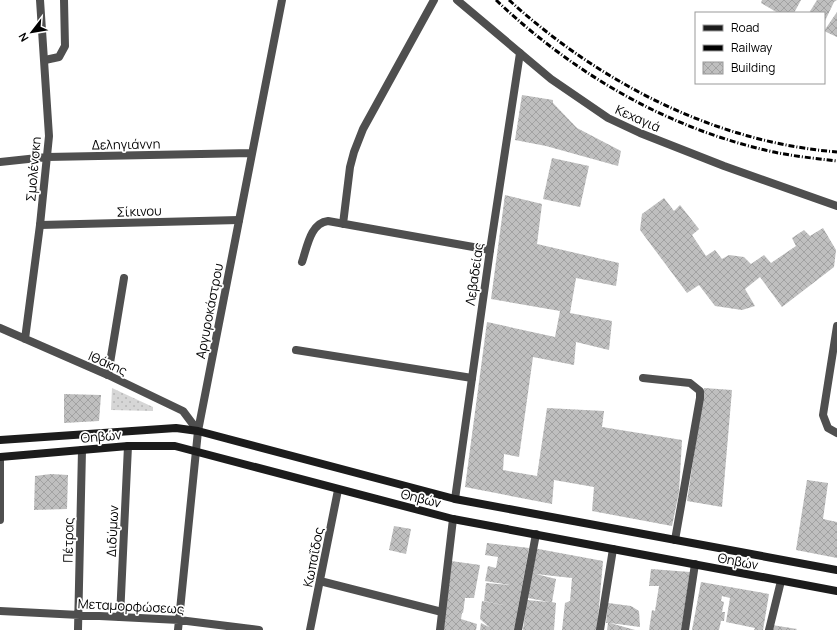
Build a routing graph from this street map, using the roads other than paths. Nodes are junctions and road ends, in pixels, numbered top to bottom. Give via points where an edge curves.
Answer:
1 (40, 0) edge
2 (64, 0) edge
3 (282, 0) edge
4 (434, 0) edge
5 (457, 0) edge
6 (520, 53) junction
7 (45, 60) junction
8 (252, 153) junction
9 (47, 157) junction
10 (0, 162) edge
11 (837, 206) edge
12 (239, 220) junction
13 (344, 224) junction
14 (40, 225) junction
15 (490, 250) junction
16 (302, 262) dead end
17 (124, 278) dead end
18 (837, 326) edge
19 (0, 328) edge
20 (25, 339) junction
21 (296, 350) dead end
22 (108, 375) junction
23 (472, 378) junction
24 (642, 378) dead end
25 (198, 431) junction
26 (837, 433) edge
27 (0, 440) edge
28 (128, 446) junction
29 (82, 450) junction
30 (196, 451) junction
31 (0, 457) edge
32 (338, 490) junction
33 (455, 499) junction
34 (453, 519) junction
35 (0, 520) edge
36 (536, 534) junction
37 (675, 540) junction
38 (613, 549) junction
39 (695, 564) junction
40 (837, 570) edge
41 (781, 581) junction
42 (320, 582) junction
43 (837, 591) edge
44 (0, 611) edge
45 (442, 612) junction
46 (78, 614) junction
47 (120, 617) junction
48 (179, 620) junction
49 (78, 630) edge
50 (178, 630) edge
51 (259, 630) edge
52 (310, 630) edge
53 (440, 630) edge
54 (518, 630) edge
55 (600, 630) edge
56 (685, 630) edge
57 (769, 630) edge

1 - 7 street, Σμολένσκη
2 - 7 street via 65,46 59,57
3 - 8 street, Αργυροκάστρου
4 - 13 street via 363,129 350,167
5 - 6 street, Κεχαγιά
6 - 11 street, Κεχαγιά via 551,79 608,118 724,166
6 - 15 street, Λεβαδείας
7 - 9 street, Σμολένσκη via 49,136
8 - 9 street, Δεληγιάννη
8 - 12 street, Αργυροκάστρου
9 - 10 street, Δεληγιάννη
9 - 14 street, Σμολένσκη
12 - 14 street, Σίκινου
12 - 25 street, Αργυροκάστρου
13 - 15 street
13 - 16 street via 328,221 317,225
14 - 20 street, Σμολένσκη
15 - 23 street, Λεβαδείας
17 - 22 street
18 - 26 street via 823,415 828,428
19 - 20 street, Ιθάκης
20 - 22 street, Ιθάκης
21 - 23 street
22 - 25 street, Ιθάκης via 183,411
23 - 33 street, Λεβαδείας
24 - 37 street via 690,383 700,391
25 - 27 main road, Θηβών via 176,428
25 - 30 street, Αργυροκάστρου
25 - 33 main road, Θηβών
28 - 29 main road, Θηβών
28 - 30 main road, Θηβών via 175,446
28 - 47 street, Διδύμων
29 - 31 main road, Θηβών
29 - 46 street, Πέτρας
30 - 32 main road, Θηβών
30 - 48 street, Αργυροκάστρου
31 - 35 street
32 - 34 main road, Θηβών
32 - 42 street, Κωπαΐδος
33 - 37 main road, Θηβών
34 - 36 main road, Θηβών
34 - 45 street
36 - 38 main road, Θηβών
36 - 54 street
37 - 40 main road, Θηβών
38 - 39 main road, Θηβών
38 - 55 street
39 - 41 main road, Θηβών
39 - 56 street
41 - 43 main road, Θηβών
41 - 57 street
42 - 45 street
42 - 52 street, Κωπαΐδος
44 - 46 street, Μεταμορφώσεως
45 - 53 street
46 - 47 street, Μεταμορφώσεως
46 - 49 street, Πέτρας
47 - 48 street, Μεταμορφώσεως
48 - 50 street, Αργυροκάστρου
48 - 51 street, Μεταμορφώσεως

